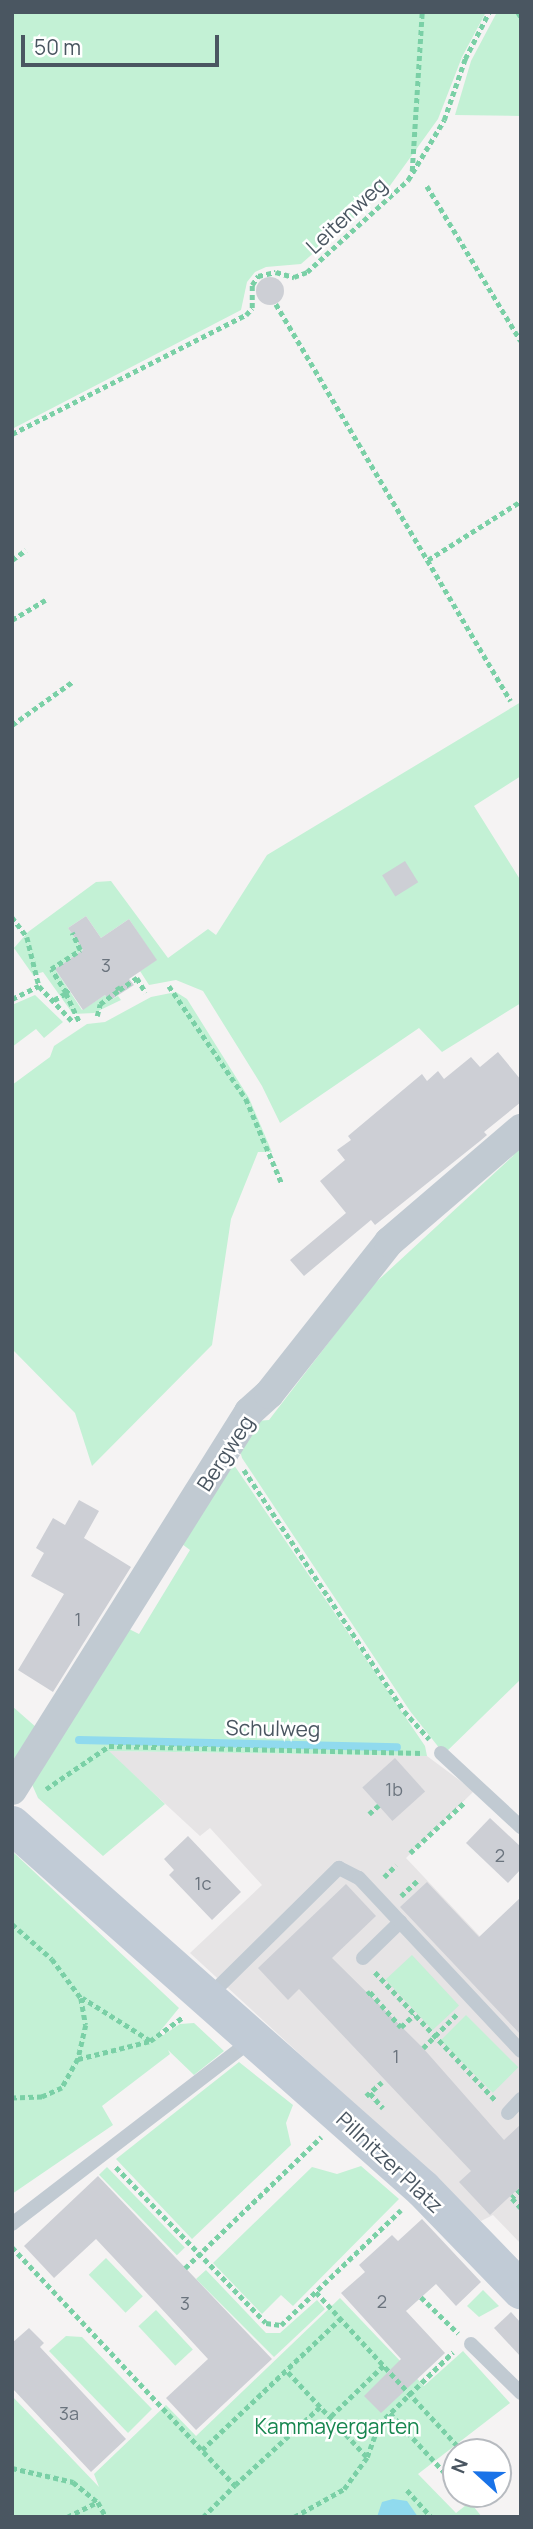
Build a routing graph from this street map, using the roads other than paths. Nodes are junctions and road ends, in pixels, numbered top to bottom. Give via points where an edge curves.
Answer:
1 (521, 1129) edge
2 (441, 1753) road end
3 (24, 1792) edge
4 (12, 1825) edge
5 (521, 1828) edge
6 (400, 1922) junction
7 (363, 1958) dead end
8 (206, 1998) junction
9 (253, 2039) junction
10 (521, 2052) edge
11 (521, 2099) edge
12 (508, 2113) dead end
13 (12, 2224) edge
14 (521, 2290) edge
15 (468, 2342) road end
16 (521, 2393) edge

1 - 3 street, Bergweg via 389,1242 250,1412
2 - 5 lane
4 - 8 main road, Pillnitzer Platz
6 - 7 lane
6 - 8 lane via 359,1878 339,1868
6 - 10 lane
8 - 9 main road, Pillnitzer Platz
9 - 13 lane
9 - 14 main road, Pillnitzer Platz via 423,2189
11 - 12 lane
15 - 16 lane

